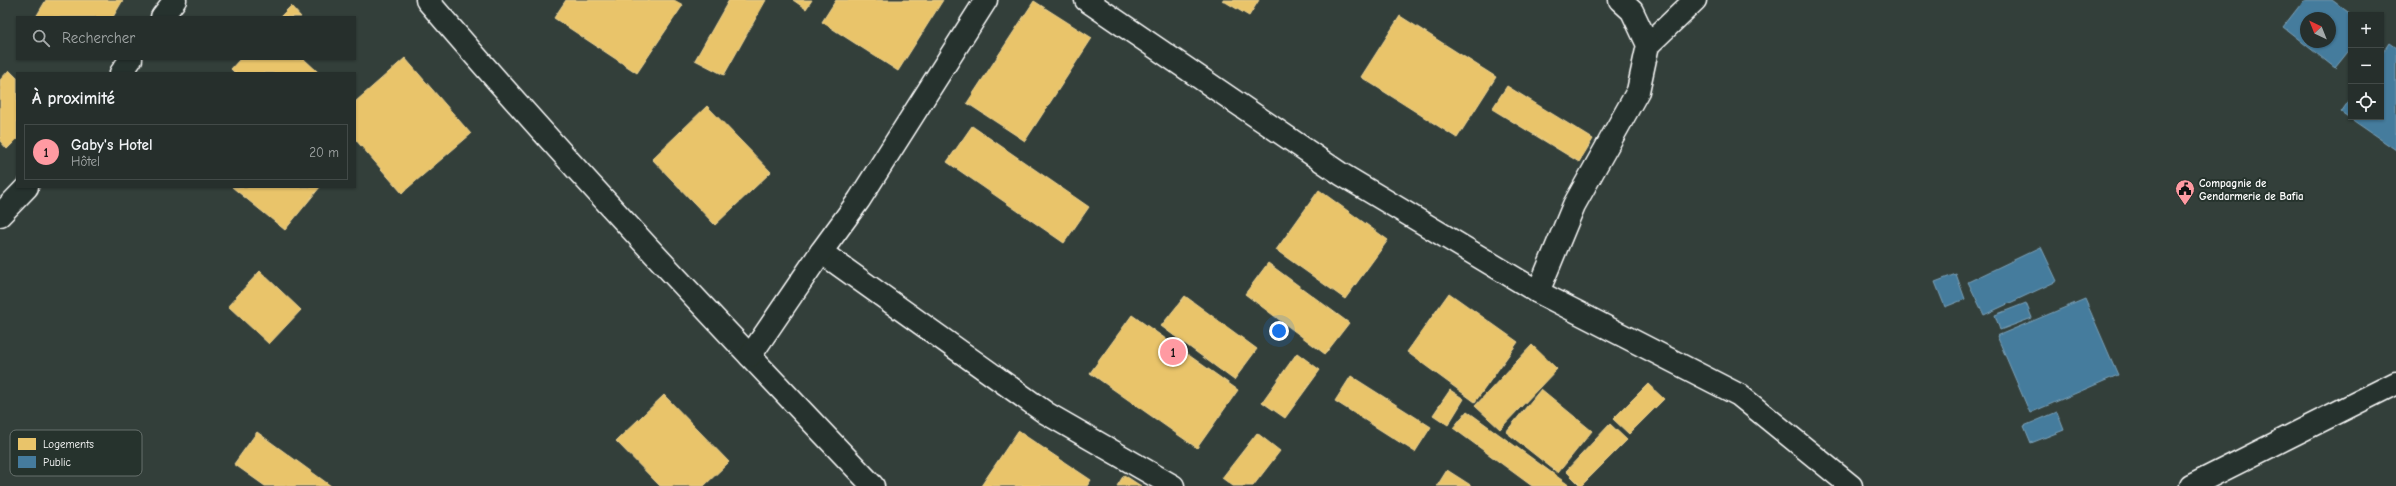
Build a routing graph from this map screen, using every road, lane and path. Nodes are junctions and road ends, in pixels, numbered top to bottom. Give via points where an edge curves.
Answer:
1 (175, 0) edge
2 (427, 0) edge
3 (986, 0) edge
4 (1086, 0) edge
5 (1620, 0) edge
6 (1695, 0) edge
7 (163, 16) edge
8 (1648, 45) junction
9 (130, 60) edge
10 (122, 72) edge
11 (26, 188) edge
12 (0, 215) edge
13 (821, 252) junction
14 (1538, 292) junction
15 (750, 356) junction
16 (2396, 383) edge
17 (873, 486) edge
18 (1173, 486) edge
19 (1851, 486) edge
20 (2191, 486) edge

1 - 7 street
2 - 15 street via 508,95
3 - 13 street via 859,200
4 - 14 street via 1340,174
5 - 8 street via 1632,11
6 - 8 street
8 - 14 street via 1638,91 1574,205
9 - 10 street
11 - 12 street
13 - 15 street
13 - 18 street via 1046,413
14 - 19 street via 1739,395
15 - 17 street
16 - 20 street

